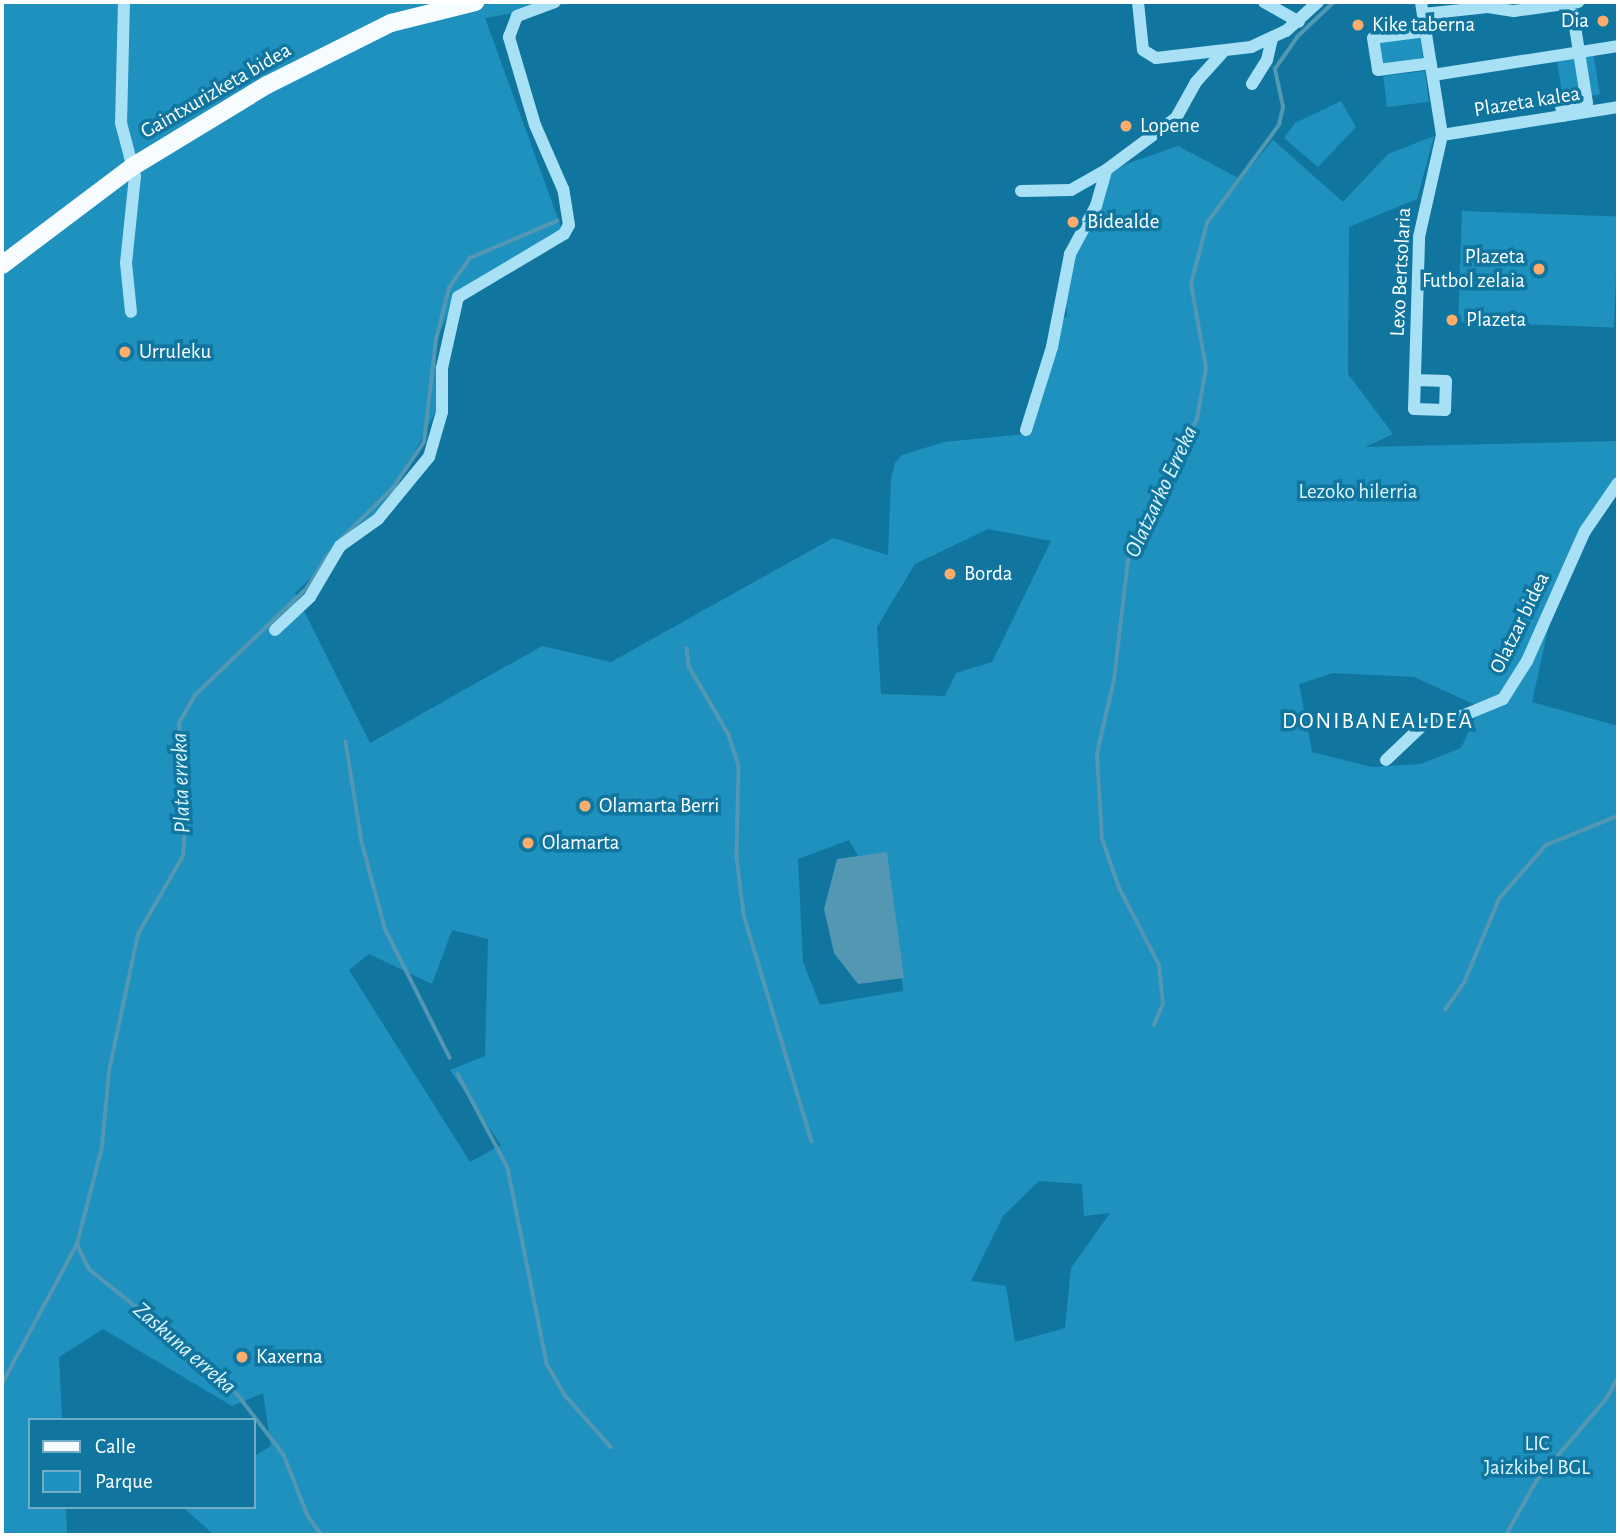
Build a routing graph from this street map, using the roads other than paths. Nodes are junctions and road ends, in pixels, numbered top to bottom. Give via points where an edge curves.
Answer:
1 (124, 2) edge
2 (475, 2) edge
3 (555, 2) edge
4 (1139, 2) edge
5 (1264, 2) edge
6 (1318, 2) edge
7 (1422, 8) edge
8 (1575, 8) edge
9 (1299, 22) junction
10 (1426, 31) junction
11 (1272, 40) junction
12 (1618, 46) edge
13 (1579, 53) junction
14 (1222, 54) junction
15 (1432, 69) junction
16 (1252, 84) dead end
17 (1618, 107) edge
18 (1563, 116) junction
19 (1442, 135) junction
20 (132, 167) junction
21 (1106, 170) junction
22 (1021, 191) dead end
23 (2, 265) edge
24 (131, 312) dead end
25 (1415, 380) dead end
26 (1026, 430) dead end
27 (1618, 483) edge
28 (275, 630) dead end
29 (1386, 760) dead end

1 - 20 street via 120,112
2 - 20 main road, Gaintxurizketa bidea via 414,15 362,34
3 - 28 street via 517,16 509,37 535,125 563,190 569,225 549,243 458,297 442,368 442,412 429,457 378,519 334,553 310,597
4 - 14 street via 1142,42 1151,57
5 - 9 street
6 - 9 street
7 - 8 street
7 - 10 street, Lexo Bertsolaria
8 - 13 street
9 - 11 street
10 - 15 street, Lexo Bertsolaria
10 - 15 street via 1373,38 1378,69
11 - 14 street
11 - 16 street via 1267,60
12 - 13 street
13 - 15 street
13 - 18 street via 1587,103 1562,106
14 - 21 street via 1196,82 1176,118
15 - 19 street, Lexo Bertsolaria
17 - 18 street, Plazeta kalea
18 - 19 street, Plazeta kalea
19 - 25 street, Lexo Bertsolaria via 1422,211
20 - 23 main road, Gaintxurizketa bidea
20 - 24 street via 126,286
21 - 22 street via 1071,190
21 - 26 street via 1096,206 1070,254 1052,347
27 - 29 street, Olatzar bidea via 1585,531 1527,661 1503,698 1462,716 1423,725

